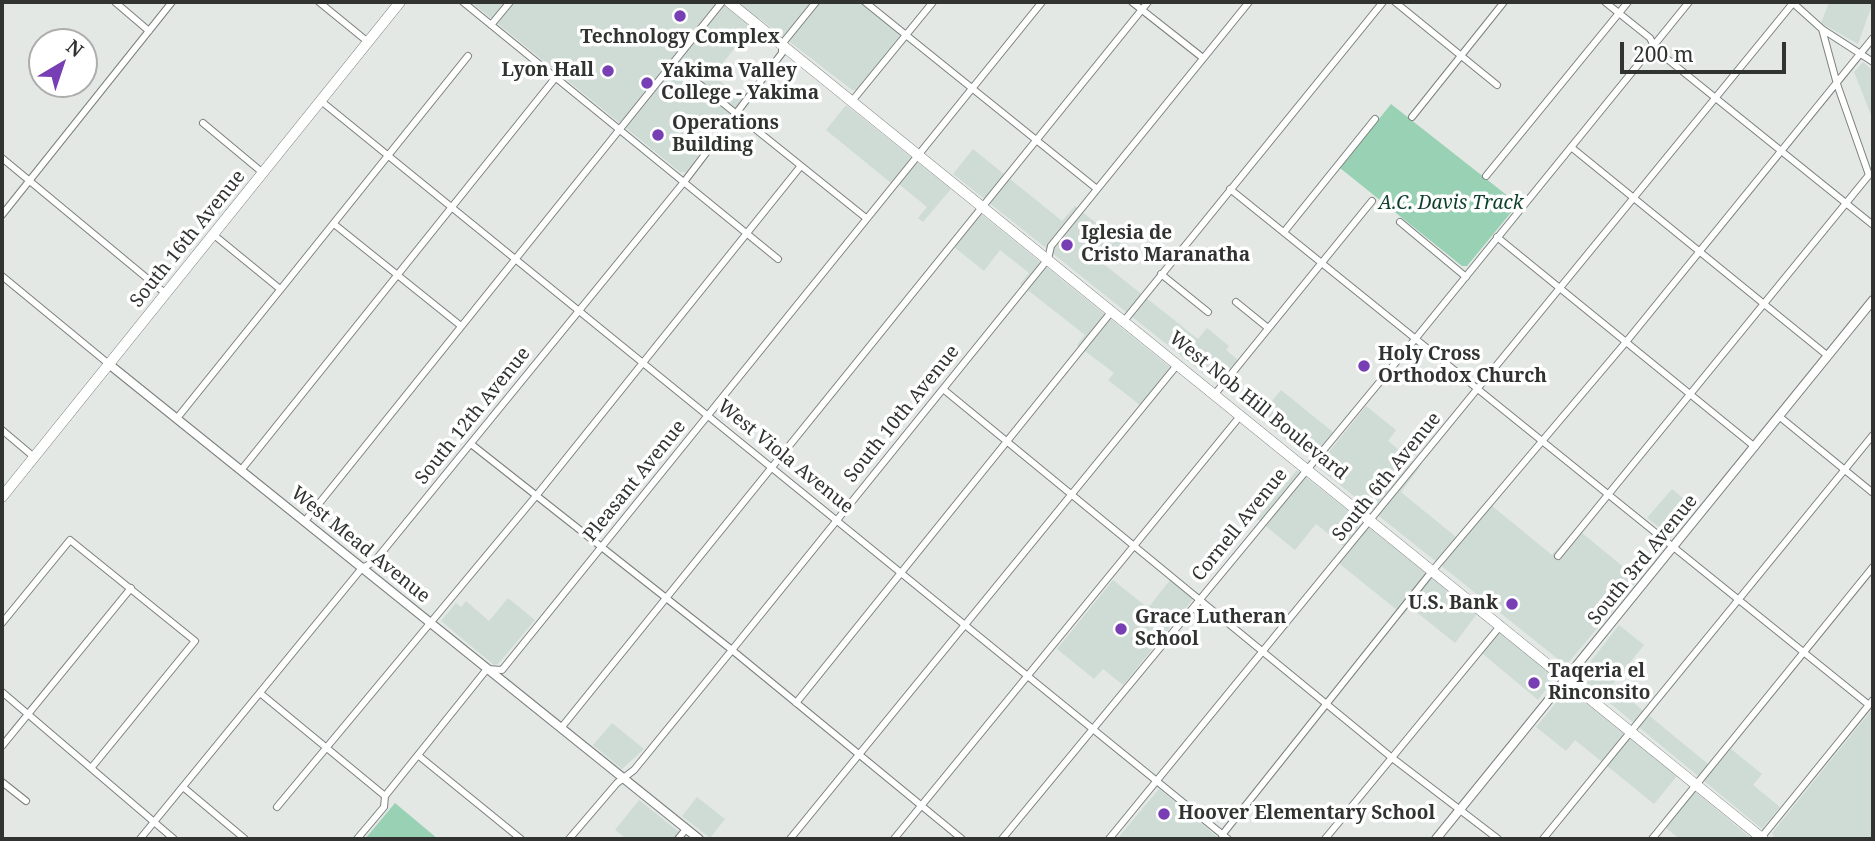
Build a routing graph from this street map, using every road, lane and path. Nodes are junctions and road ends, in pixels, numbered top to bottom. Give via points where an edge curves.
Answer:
1 (115, 2) edge
2 (172, 2) edge
3 (319, 2) edge
4 (400, 2) edge
5 (463, 2) edge
6 (510, 2) edge
7 (722, 2) edge
8 (729, 2) edge
9 (816, 2) edge
10 (865, 2) edge
11 (933, 2) edge
12 (1042, 2) edge
13 (1132, 2) edge
14 (1148, 2) edge
15 (1249, 2) edge
16 (1382, 2) edge
17 (1395, 2) edge
18 (1504, 2) edge
19 (1605, 2) edge
20 (1628, 2) edge
21 (1689, 2) edge
22 (1792, 2) edge
23 (1142, 9) junction
24 (1619, 13) junction
25 (492, 25) junction
26 (1822, 29) junction
27 (149, 31) junction
28 (906, 35) junction
29 (1873, 38) edge
30 (368, 42) junction
31 (782, 44) junction
32 (1654, 44) junction
33 (1862, 53) junction
34 (1461, 55) junction
35 (468, 56) dead end
36 (1203, 58) junction
37 (1873, 62) edge
38 (673, 64) junction
39 (556, 77) junction
40 (1837, 84) junction
41 (1497, 85) dead end
42 (973, 89) junction
43 (1716, 98) junction
44 (321, 101) junction
45 (852, 101) junction
46 (736, 114) junction
47 (1412, 117) dead end
48 (1376, 120) dead end
49 (203, 123) dead end
50 (620, 128) junction
51 (1036, 140) junction
52 (1570, 147) junction
53 (1782, 150) junction
54 (388, 155) junction
55 (919, 155) junction
56 (2, 158) edge
57 (800, 167) junction
58 (263, 173) junction
59 (1486, 176) dead end
60 (29, 181) junction
61 (684, 181) junction
62 (1097, 189) junction
63 (1230, 189) junction
64 (1634, 198) junction
65 (1373, 201) dead end
66 (1846, 203) junction
67 (452, 207) junction
68 (983, 207) junction
69 (2, 215) edge
70 (866, 218) junction
71 (1400, 222) dead end
72 (334, 224) junction
73 (1873, 225) edge
74 (1284, 232) junction
75 (747, 234) junction
76 (214, 235) junction
77 (1497, 237) junction
78 (1701, 251) junction
79 (515, 259) junction
80 (778, 259) dead end
81 (1048, 259) junction
82 (1323, 263) junction
83 (1161, 274) junction
84 (398, 275) junction
85 (2, 276) edge
86 (1466, 277) junction
87 (280, 289) junction
88 (1560, 289) junction
89 (166, 294) junction
90 (1873, 300) edge
91 (1236, 302) dead end
92 (1765, 304) junction
93 (578, 311) junction
94 (1112, 311) junction
95 (1208, 312) dead end
96 (1124, 321) junction
97 (461, 326) junction
98 (1268, 328) junction
99 (1416, 338) junction
100 (1626, 342) junction
101 (1828, 356) junction
102 (642, 364) junction
103 (1178, 364) junction
104 (110, 365) junction
105 (1480, 388) junction
106 (943, 389) junction
107 (1215, 394) junction
108 (1691, 395) junction
109 (708, 415) junction
110 (1241, 415) junction
111 (178, 417) junction
112 (1780, 417) junction
113 (2, 429) edge
114 (1873, 435) edge
115 (1544, 440) junction
116 (1007, 442) junction
117 (471, 444) junction
118 (1755, 447) junction
119 (34, 457) junction
120 (772, 468) junction
121 (1307, 468) junction
122 (242, 469) junction
123 (1845, 470) junction
124 (1873, 493) edge
125 (1610, 494) junction
126 (1071, 495) junction
127 (536, 496) junction
128 (2, 497) edge
129 (837, 519) junction
130 (1371, 520) junction
131 (305, 521) junction
132 (1134, 545) junction
133 (603, 546) junction
134 (1674, 547) junction
135 (1558, 556) dead end
136 (1873, 567) edge
137 (362, 568) junction
138 (1433, 570) junction
139 (901, 573) junction
140 (131, 588) junction
141 (667, 598) junction
142 (1199, 599) junction
143 (1739, 599) junction
144 (430, 622) junction
145 (2, 623) edge
146 (964, 624) junction
147 (1501, 625) junction
148 (732, 650) junction
149 (1804, 652) junction
150 (1264, 653) junction
151 (487, 669) junction
152 (1027, 676) junction
153 (1567, 678) junction
154 (2, 692) edge
155 (260, 693) junction
156 (796, 703) junction
157 (1871, 703) edge
158 (1328, 705) junction
159 (28, 714) junction
160 (561, 728) junction
161 (1092, 728) junction
162 (1631, 731) junction
163 (2, 746) edge
164 (325, 747) junction
165 (859, 754) junction
166 (419, 756) junction
167 (1391, 757) junction
168 (92, 767) junction
169 (624, 779) junction
170 (2, 782) edge
171 (1156, 782) junction
172 (1696, 785) junction
173 (183, 788) junction
174 (385, 796) junction
175 (26, 801) dead end
176 (921, 806) junction
177 (277, 807) dead end
178 (1460, 810) junction
179 (155, 822) junction
180 (686, 829) junction
181 (1225, 837) edge
182 (140, 839) edge
183 (174, 839) edge
184 (245, 839) edge
185 (358, 839) edge
186 (521, 839) edge
187 (569, 839) edge
188 (678, 839) edge
189 (699, 839) edge
190 (790, 839) edge
191 (894, 839) edge
192 (962, 839) edge
193 (1002, 839) edge
194 (1109, 839) edge
195 (1325, 839) edge
196 (1436, 839) edge
197 (1498, 839) edge
198 (1543, 839) edge
199 (1652, 839) edge
200 (1762, 839) edge

1 - 27 street
2 - 27 street
3 - 30 street
4 - 30 main road, South 16th Avenue
5 - 25 street
6 - 25 street
7 - 38 street
8 - 31 main road, West Nob Hill Boulevard
9 - 31 street, South 12th Avenue
10 - 28 street
11 - 28 street
12 - 42 street, Pleasant Avenue
13 - 23 street
14 - 23 street
15 - 36 street, South 10th Avenue
16 - 63 street
17 - 34 street
18 - 34 street
19 - 24 street
20 - 24 street
21 - 32 street, Cornell Avenue
22 - 26 street
22 - 43 street, South 6th Avenue
23 - 36 street
23 - 51 street
24 - 32 street
24 - 59 street
25 - 39 street
26 - 33 street
26 - 40 street
27 - 60 street
28 - 42 street
28 - 45 street
29 - 33 street
30 - 44 main road, South 16th Avenue
31 - 45 main road, West Nob Hill Boulevard
31 - 46 street, South 12th Avenue via 782,53
32 - 43 street
32 - 52 street, Cornell Avenue
33 - 37 street
33 - 40 street
34 - 41 street
34 - 47 street
35 - 54 street
36 - 62 street, South 10th Avenue
38 - 46 street
38 - 50 street
39 - 50 street
39 - 67 street
40 - 53 street
40 - 66 street via 1870,175
42 - 51 street
42 - 55 street, Pleasant Avenue
43 - 53 street
43 - 64 street, South 6th Avenue
44 - 54 street, West Viola Avenue
44 - 58 main road, South 16th Avenue
45 - 55 main road, West Nob Hill Boulevard
46 - 57 street
46 - 61 street, South 12th Avenue
48 - 74 street
49 - 58 street
50 - 61 street
50 - 79 street
51 - 62 street
51 - 68 street
52 - 64 street
52 - 77 street, Cornell Avenue
53 - 66 street
53 - 78 street
54 - 67 street, West Viola Avenue
54 - 72 street
55 - 68 main road, West Nob Hill Boulevard
55 - 70 street, Pleasant Avenue
56 - 60 street
57 - 70 street
57 - 75 street
58 - 76 main road, South 16th Avenue
60 - 69 street
60 - 89 street
61 - 75 street
61 - 93 street, South 12th Avenue
62 - 81 street, South 10th Avenue via 1051,246
63 - 74 street
63 - 83 street
64 - 78 street
64 - 88 street, South 6th Avenue
65 - 82 street
66 - 73 street
66 - 92 street
67 - 79 street, West Viola Avenue
67 - 84 street
68 - 81 main road, West Nob Hill Boulevard
68 - 120 street
70 - 109 street, Pleasant Avenue
71 - 86 street
72 - 84 street
72 - 87 street
74 - 82 street
75 - 80 street
75 - 102 street
76 - 87 street
76 - 89 main road, South 16th Avenue
77 - 86 street, Cornell Avenue
77 - 88 street
78 - 92 street
78 - 100 street
79 - 93 street, West Viola Avenue
79 - 97 street
81 - 94 main road, West Nob Hill Boulevard
81 - 106 street, South 10th Avenue
82 - 98 street
82 - 99 street
83 - 95 street
83 - 96 street
84 - 97 street
84 - 122 street
85 - 104 street, West Mead Avenue
86 - 99 street, Cornell Avenue
87 - 111 street
88 - 100 street
88 - 105 street, South 6th Avenue
89 - 104 main road, South 16th Avenue
90 - 101 street, South 3rd Avenue
91 - 98 street
92 - 101 street
92 - 108 street
93 - 102 street, West Viola Avenue
93 - 117 street, South 12th Avenue
94 - 96 main road, West Nob Hill Boulevard
94 - 116 street
96 - 103 main road, West Nob Hill Boulevard
97 - 131 street
98 - 107 street
99 - 105 street
99 - 121 street, Cornell Avenue
100 - 108 street
100 - 115 street
101 - 112 street, South 3rd Avenue
102 - 109 street, West Viola Avenue
102 - 127 street
103 - 107 main road, West Nob Hill Boulevard
103 - 126 street
104 - 111 street, West Mead Avenue
104 - 119 main road, South 16th Avenue
105 - 115 street
105 - 130 street, South 6th Avenue
106 - 116 street
106 - 129 street, South 10th Avenue
107 - 110 main road, West Nob Hill Boulevard
108 - 118 street
108 - 125 street
109 - 120 street, West Viola Avenue
109 - 133 street, Pleasant Avenue
110 - 121 main road, West Nob Hill Boulevard
110 - 132 street
111 - 122 street, West Mead Avenue
112 - 118 street, South 3rd Avenue
112 - 123 street
113 - 119 street
114 - 123 street
115 - 125 street
115 - 138 street
116 - 126 street
116 - 139 street
117 - 127 street
117 - 137 street, South 12th Avenue via 374,562
118 - 134 street, South 3rd Avenue
119 - 128 main road, South 16th Avenue
120 - 129 street, West Viola Avenue
120 - 141 street
121 - 130 main road, West Nob Hill Boulevard
121 - 142 street, Cornell Avenue
122 - 131 street, West Mead Avenue
123 - 124 street
123 - 143 street
125 - 134 street
125 - 135 street
126 - 132 street
126 - 146 street
127 - 133 street
127 - 144 street
129 - 139 street, West Viola Avenue
129 - 148 street, South 10th Avenue
130 - 138 main road, West Nob Hill Boulevard
130 - 150 street, South 6th Avenue
131 - 137 street, West Mead Avenue
132 - 142 street
132 - 152 street
133 - 141 street
133 - 151 street, Pleasant Avenue via 502,670
134 - 143 street
134 - 153 street, South 3rd Avenue
136 - 149 street
137 - 144 street, West Mead Avenue
137 - 155 street, South 12th Avenue
138 - 147 main road, West Nob Hill Boulevard
138 - 158 street
139 - 146 street, West Viola Avenue
139 - 156 street
140 - 145 street via 70,540
140 - 159 street
140 - 168 street via 195,641
141 - 148 street
141 - 160 street
142 - 150 street
142 - 161 street, Cornell Avenue
143 - 149 street
143 - 162 street
144 - 151 street, West Mead Avenue
144 - 164 street
146 - 152 street, West Viola Avenue
146 - 165 street
147 - 153 main road, West Nob Hill Boulevard
147 - 167 street
148 - 156 street
148 - 169 street, South 10th Avenue
149 - 157 street
149 - 172 street
150 - 158 street
150 - 171 street, South 6th Avenue
151 - 160 street, West Mead Avenue
151 - 166 street, Pleasant Avenue
152 - 161 street, West Viola Avenue
152 - 176 street
153 - 162 main road, West Nob Hill Boulevard
153 - 178 street, South 3rd Avenue
154 - 159 street
155 - 164 street
155 - 173 street, South 12th Avenue
156 - 165 street
157 - 200 street
158 - 167 street
158 - 181 street
159 - 163 street
159 - 168 street
160 - 169 street, West Mead Avenue
161 - 171 street, West Viola Avenue
161 - 193 street, Cornell Avenue
162 - 172 main road, West Nob Hill Boulevard
162 - 198 street
164 - 174 street
164 - 177 street
165 - 176 street
165 - 190 street
166 - 174 street, Pleasant Avenue
166 - 186 street
167 - 178 street
167 - 195 street
168 - 179 street
169 - 180 street, West Mead Avenue
169 - 187 street, South 10th Avenue
170 - 175 street
171 - 181 street, West Viola Avenue
171 - 194 street, South 6th Avenue
172 - 199 street
172 - 200 main road, West Nob Hill Boulevard
173 - 179 street, South 12th Avenue
173 - 184 street
174 - 185 street, Pleasant Avenue via 384,807
176 - 191 street
176 - 192 street
178 - 196 street, South 3rd Avenue
178 - 197 street
179 - 182 street, South 12th Avenue
179 - 183 street
180 - 188 street
180 - 189 street, West Mead Avenue

